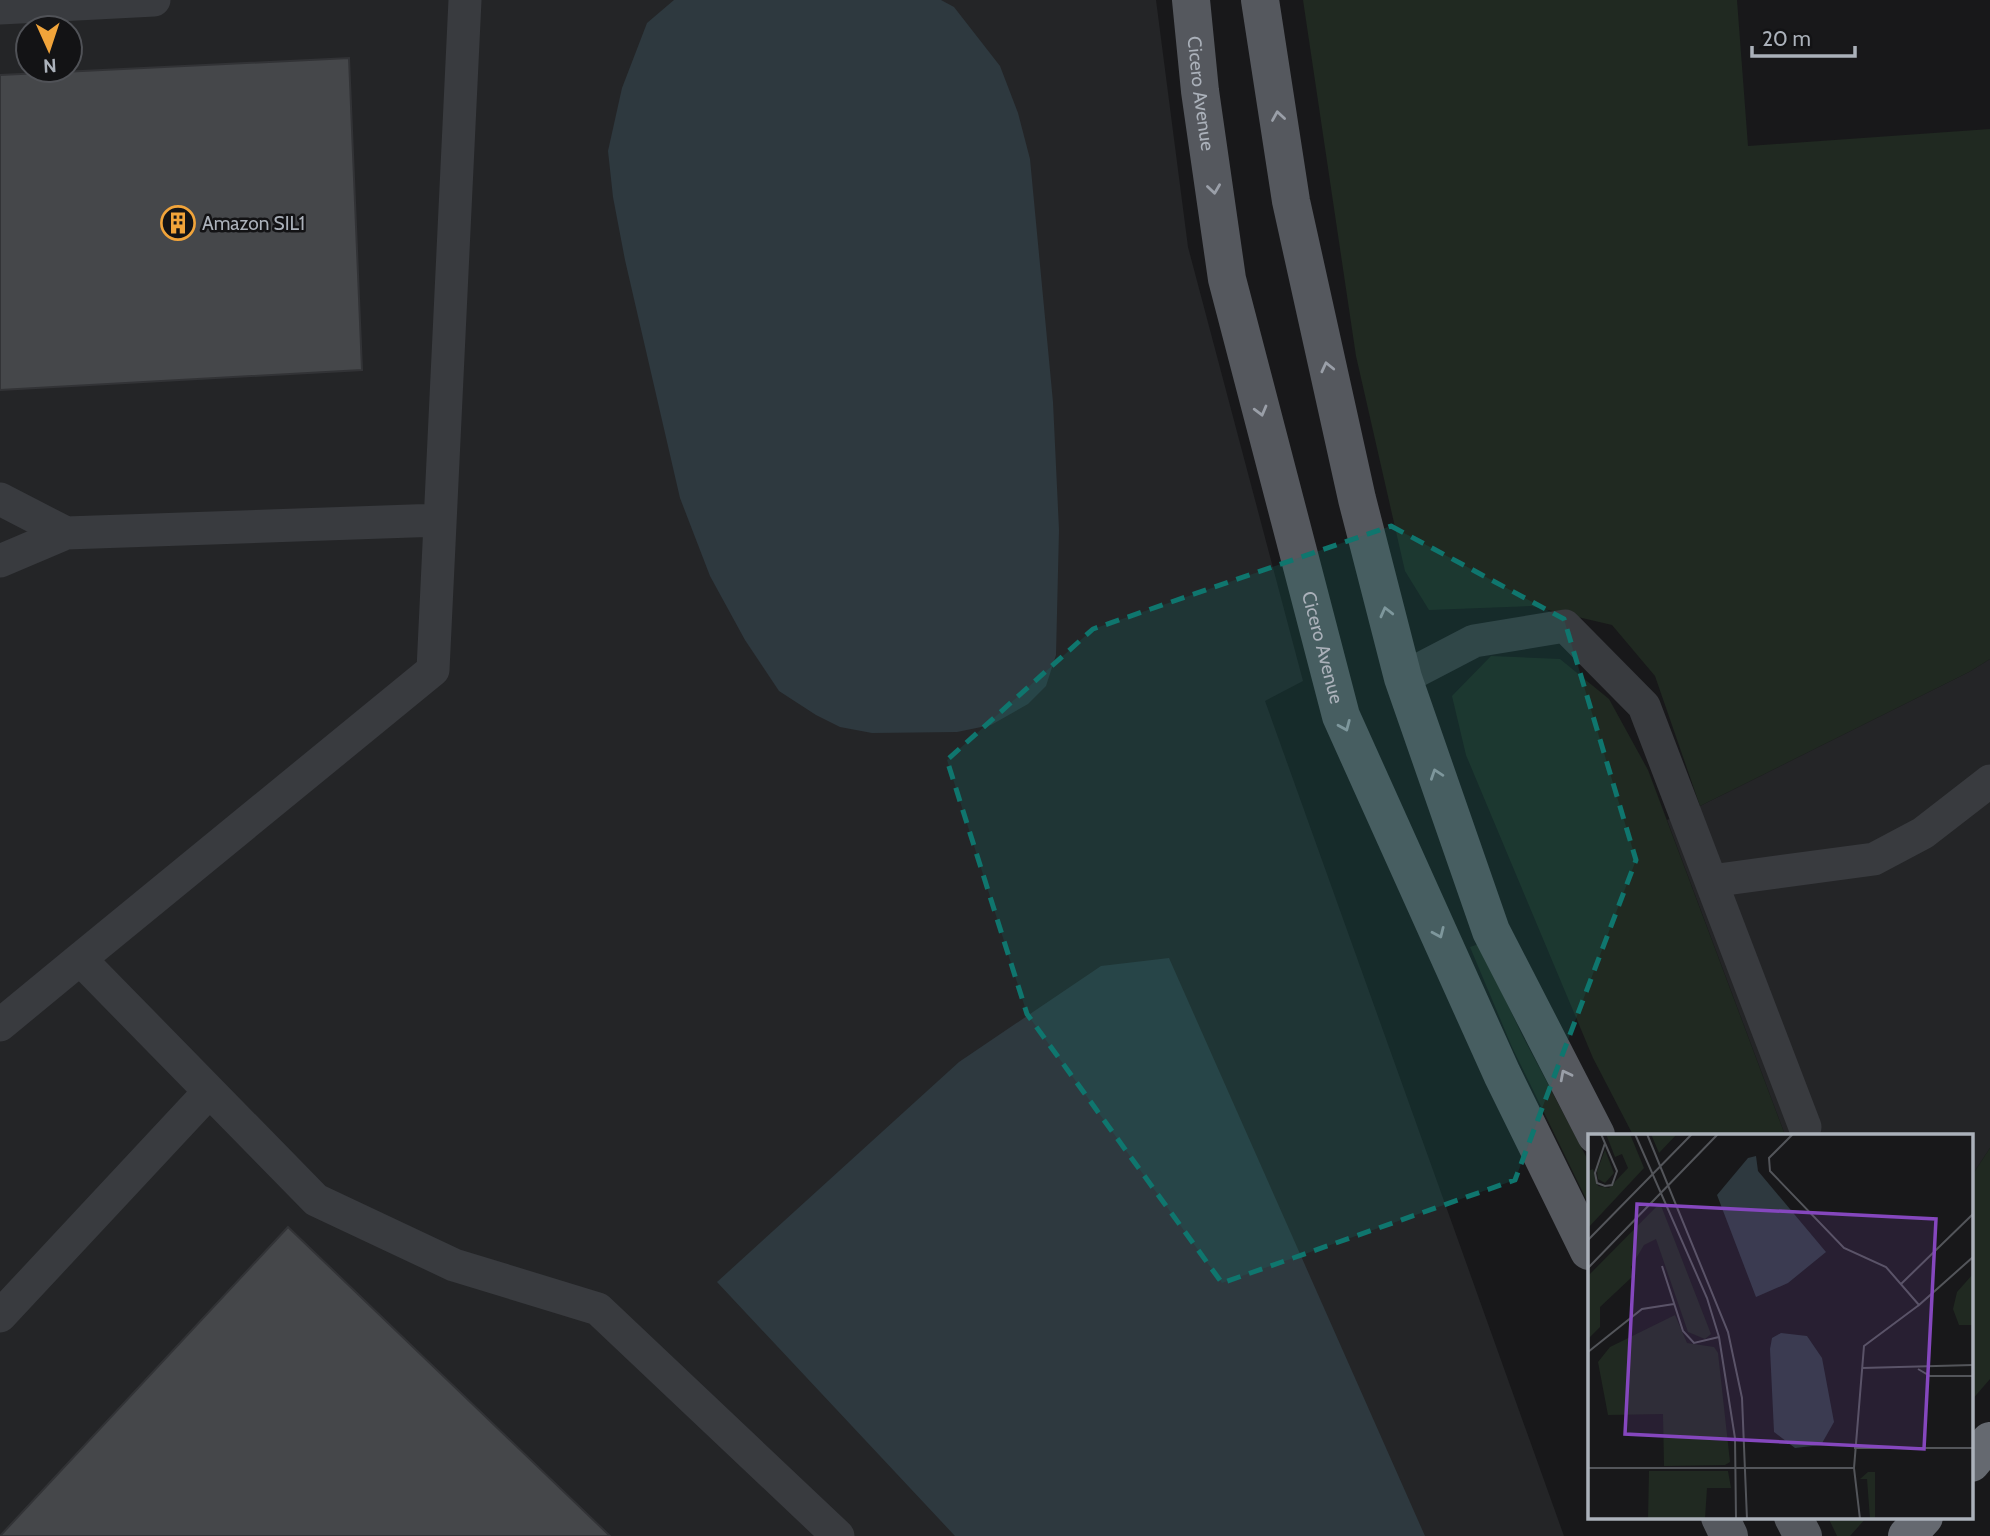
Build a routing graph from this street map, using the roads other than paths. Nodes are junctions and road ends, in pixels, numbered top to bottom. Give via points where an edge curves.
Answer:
1 (154, 0) edge
2 (465, 0) edge
3 (1191, 0) edge
4 (1261, 0) edge
5 (0, 8) edge
6 (0, 499) edge
7 (440, 520) junction
8 (66, 533) junction
9 (0, 561) edge
10 (1403, 678) junction
11 (1990, 780) edge
12 (1710, 881) junction
13 (80, 959) junction
14 (0, 1026) edge
15 (209, 1093) junction
16 (1805, 1127) dead end
17 (1595, 1134) edge
18 (1588, 1249) edge
19 (0, 1316) edge
20 (1990, 1441) edge
21 (1972, 1463) edge
22 (1720, 1518) edge
23 (1794, 1518) edge
24 (1923, 1518) edge
25 (838, 1536) edge
26 (1729, 1536) edge
27 (1803, 1536) edge
28 (1907, 1536) edge

1 - 5 street
2 - 7 street
3 -> 18 main road, Cicero Avenue via 1227,279 1341,716 1502,1074
10 -> 4 main road via 1357,499 1291,201
6 - 8 street
7 - 8 street
7 - 13 street via 433,670
8 - 9 street
10 - 12 street via 1474,641 1565,626 1644,706
17 -> 10 main road via 1491,931
11 - 12 street via 1923,833 1874,859
12 - 16 street
13 - 14 street
13 - 15 street
15 - 19 street
15 - 25 street via 316,1200 454,1265 598,1310
20 - 21 highway
22 - 26 main road
23 - 27 main road
24 - 28 highway

